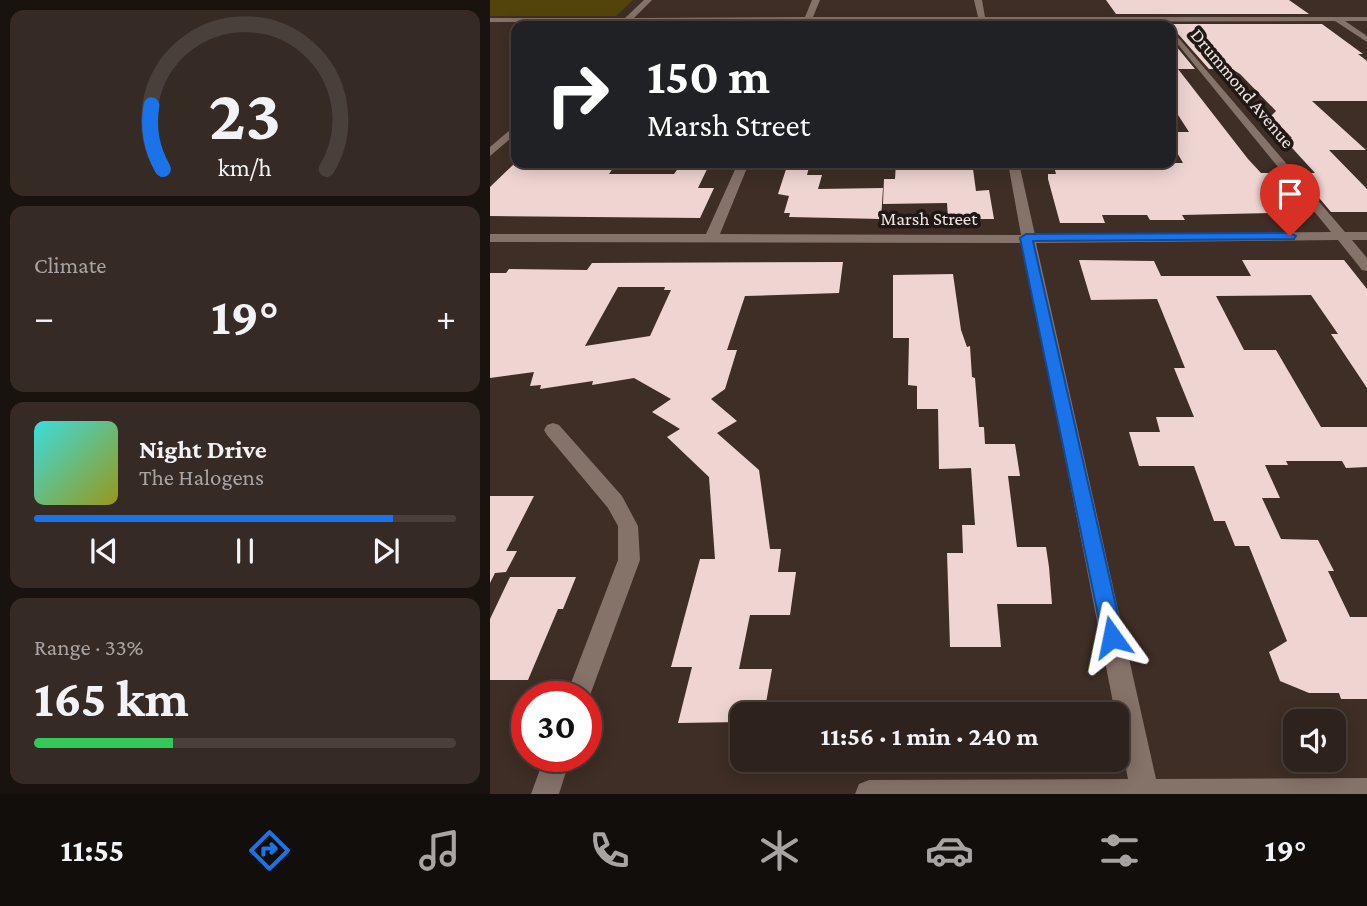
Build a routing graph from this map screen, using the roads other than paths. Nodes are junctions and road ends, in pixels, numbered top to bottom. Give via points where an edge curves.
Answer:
1 (648, 0) edge
2 (816, 0) edge
3 (978, 0) edge
4 (1337, 19) junction
5 (1367, 19) edge
6 (490, 20) edge
7 (808, 20) junction
8 (535, 21) edge
9 (626, 21) edge
10 (747, 21) edge
11 (866, 21) edge
12 (982, 21) edge
13 (1176, 23) edge
14 (1176, 37) edge
15 (1367, 40) edge
16 (511, 133) edge
17 (490, 153) edge
18 (741, 168) edge
19 (1014, 168) edge
20 (1340, 236) junction
21 (1367, 236) edge
22 (712, 237) junction
23 (490, 238) edge
24 (1026, 238) junction
25 (1367, 267) edge
26 (553, 430) dead end
27 (585, 681) edge
28 (553, 772) edge
29 (1367, 792) edge
30 (1145, 793) edge
31 (545, 794) edge
32 (869, 794) edge

1 - 9 street
2 - 7 street
3 - 12 street
4 - 5 street
4 - 13 street
4 - 15 street
6 - 8 street
7 - 10 street
7 - 11 street
14 - 20 street, Drummond Avenue
16 - 17 street
18 - 22 street
19 - 24 street
20 - 21 street, Marsh Street
20 - 24 street, Marsh Street
20 - 25 street, Drummond Avenue
22 - 23 street, Marsh Street
22 - 24 street, Marsh Street
24 - 30 street
26 - 27 street via 615,502 628,526 629,560
28 - 31 street
29 - 30 street
30 - 32 street

